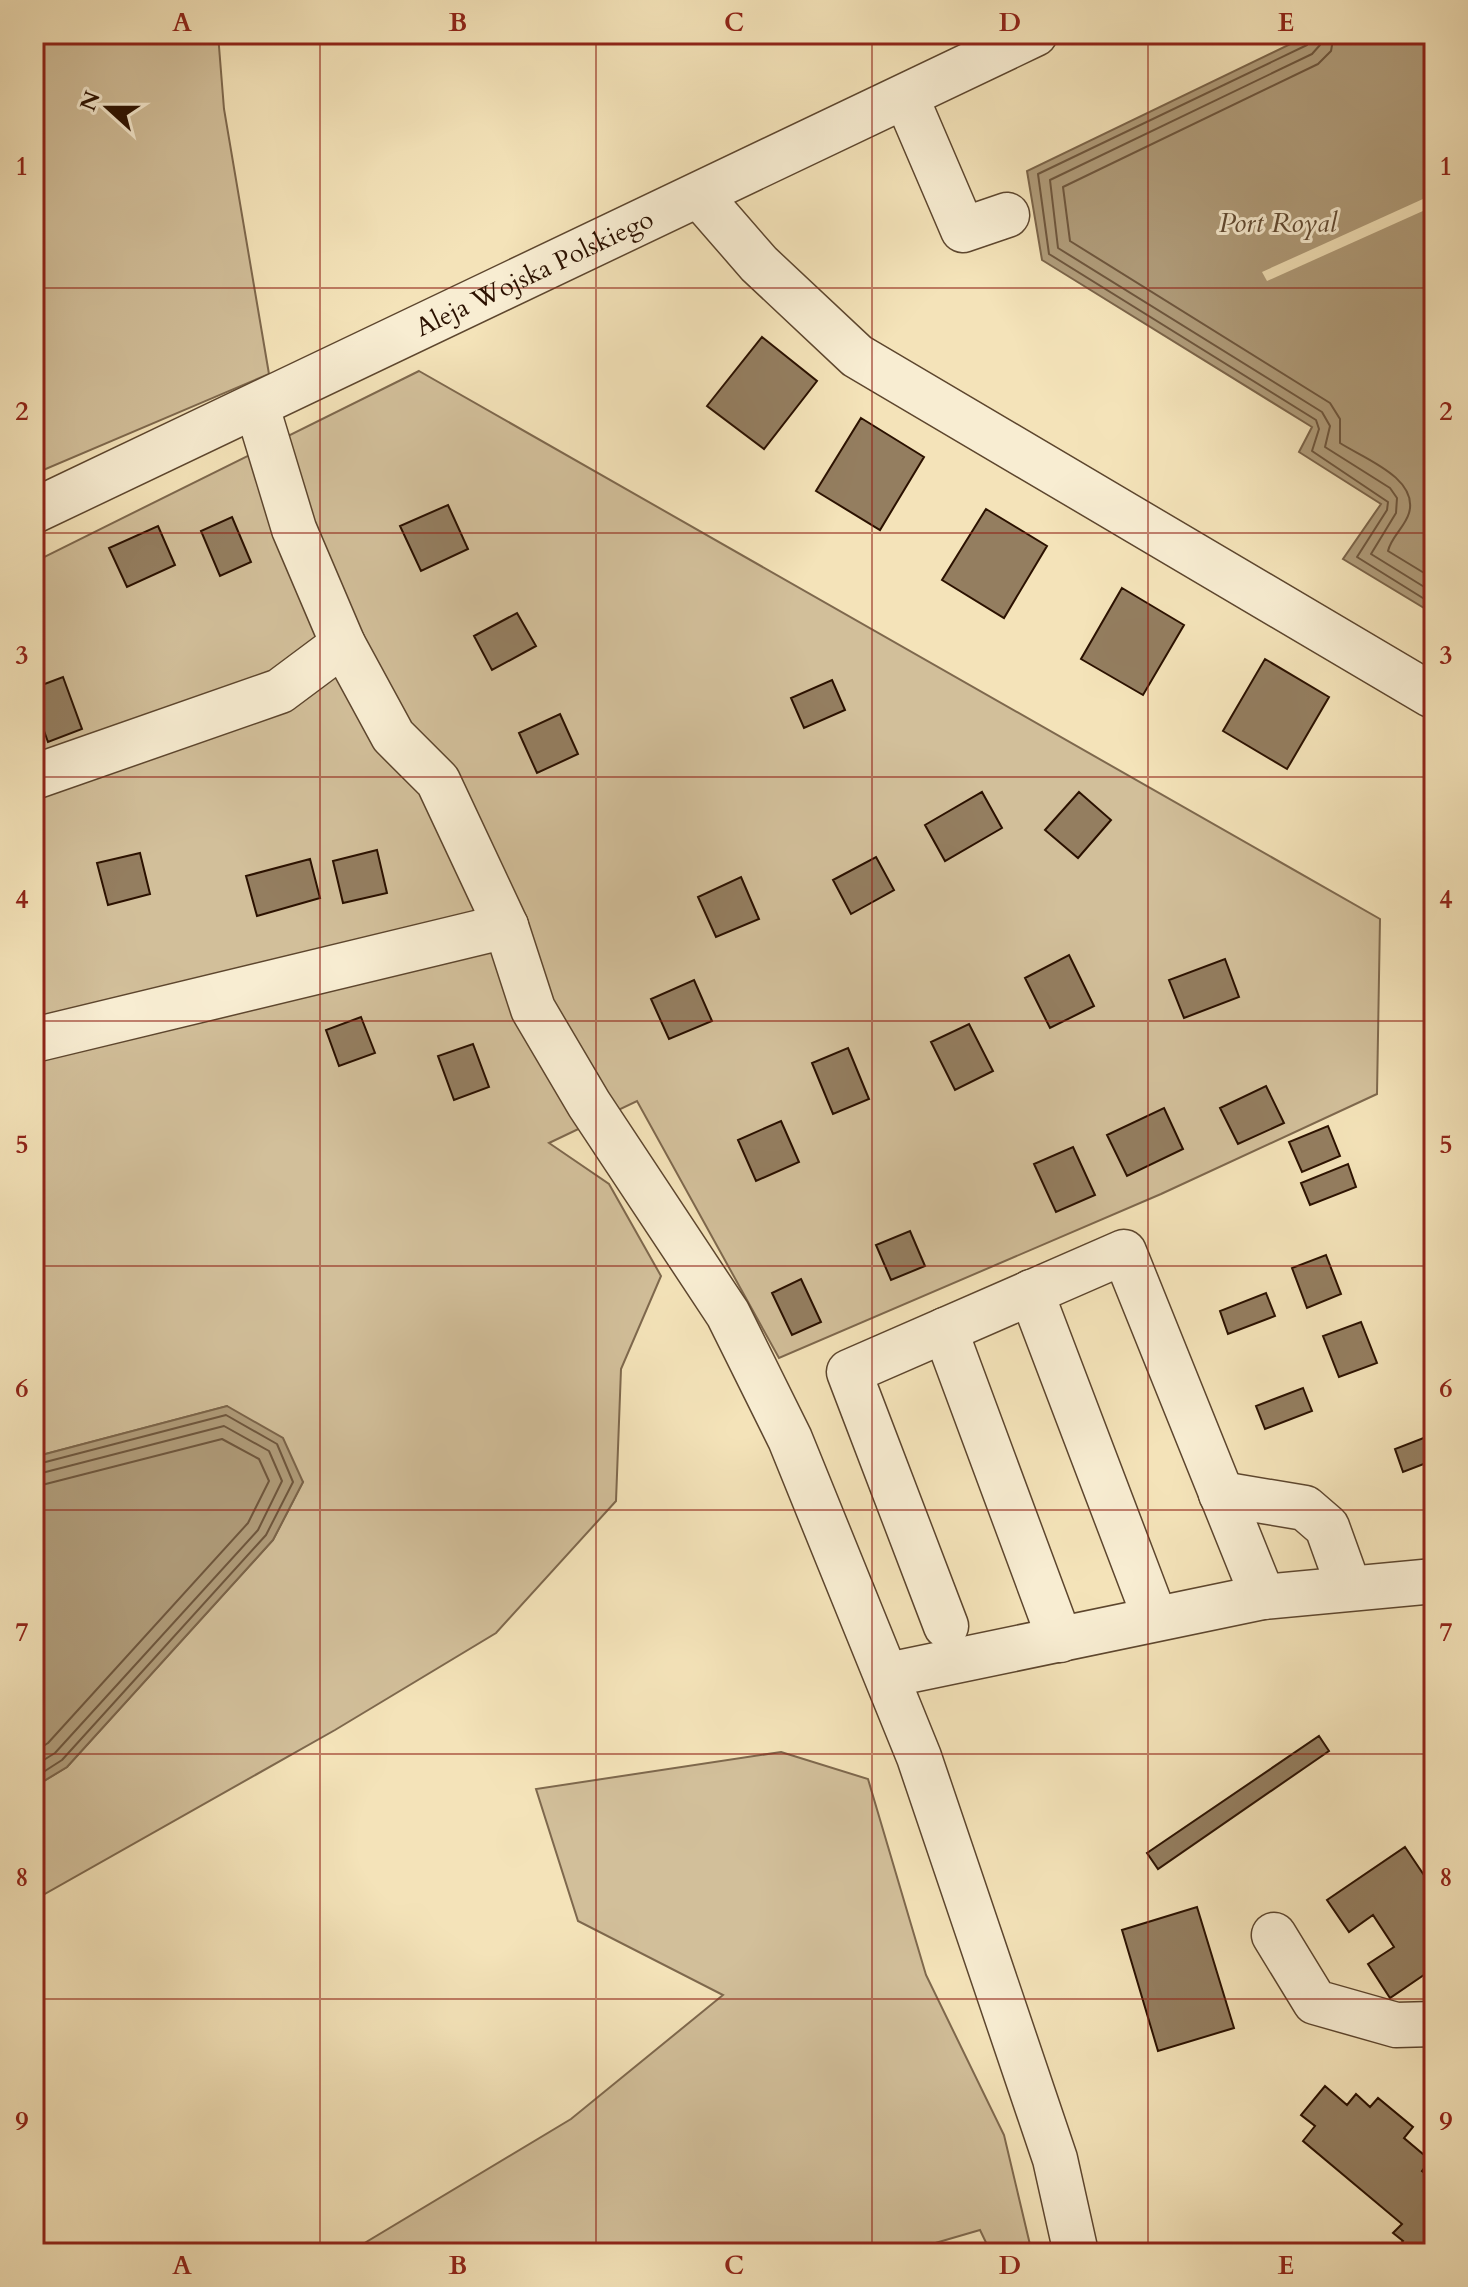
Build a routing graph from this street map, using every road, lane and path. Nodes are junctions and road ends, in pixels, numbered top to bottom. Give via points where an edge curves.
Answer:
1 (1035, 34) edge
2 (906, 97) junction
3 (699, 195) junction
4 (1007, 215) dead end
5 (257, 407) junction
6 (34, 511) edge
7 (343, 644) junction
8 (1431, 695) dead end
9 (34, 777) edge
10 (506, 926) junction
11 (34, 1040) edge
12 (1031, 1292) junction
13 (945, 1330) junction
14 (1221, 1494) junction
15 (1434, 1581) edge
16 (1349, 1588) junction
17 (1263, 1597) junction
18 (1155, 1618) junction
19 (946, 1626) dead end
20 (1060, 1640) junction
21 (888, 1675) junction
22 (1274, 1935) dead end
23 (1434, 2024) edge
24 (1076, 2253) edge

1 - 2 street, Aleja Wojska Polskiego
2 - 3 street, Aleja Wojska Polskiego
2 - 4 street via 963,230
3 - 5 street, Aleja Wojska Polskiego
3 - 8 street via 759,264 857,356
5 - 6 street, Aleja Wojska Polskiego
5 - 7 street via 294,529
7 - 9 street via 280,691
7 - 10 street via 393,736 438,781
10 - 11 street
10 - 21 street via 533,1009 728,1314 790,1439
12 - 13 street
12 - 14 street via 1124,1252
12 - 18 street
13 - 19 street via 849,1372
13 - 20 street
14 - 16 street via 1305,1508 1327,1527
14 - 17 street
15 - 16 street
16 - 17 street
17 - 18 street
18 - 20 street
20 - 21 street
21 - 24 street via 1055,2159
22 - 23 street via 1315,2002 1396,2025

